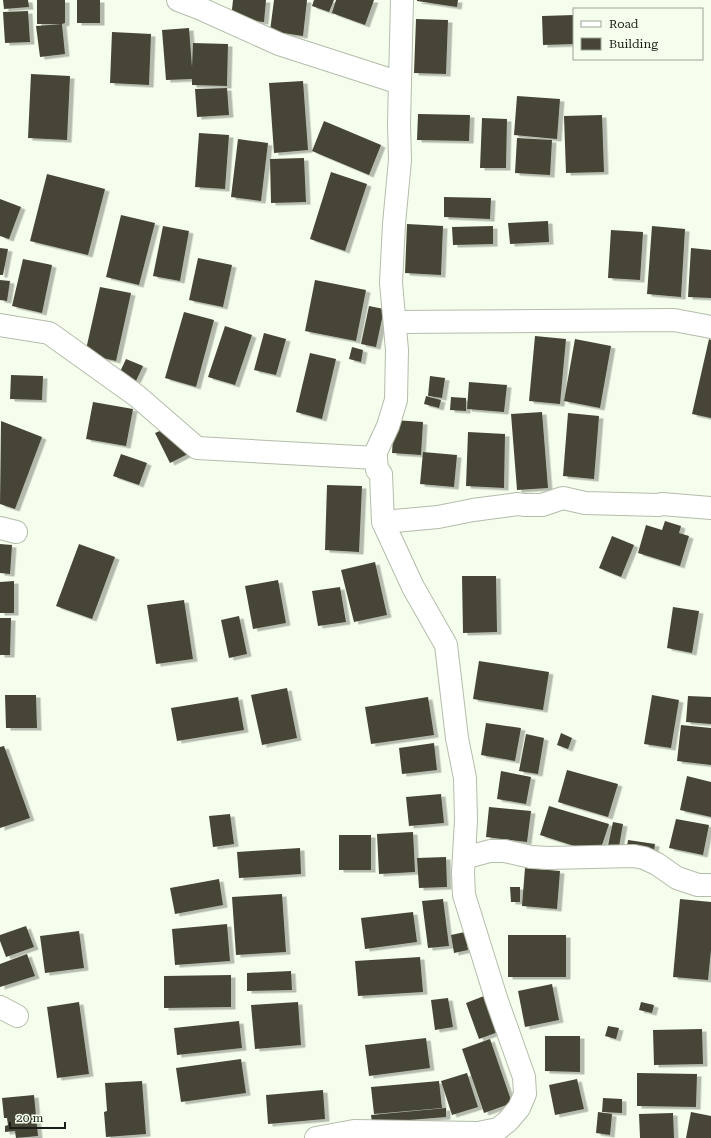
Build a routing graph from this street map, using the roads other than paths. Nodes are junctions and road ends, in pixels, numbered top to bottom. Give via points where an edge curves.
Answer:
1 (178, 0) edge
2 (402, 0) edge
3 (400, 83) junction
4 (394, 322) junction
5 (0, 325) edge
6 (711, 327) edge
7 (376, 458) junction
8 (711, 508) edge
9 (383, 522) junction
10 (464, 858) junction
11 (711, 885) edge
12 (354, 1134) edge
13 (316, 1138) edge

1 - 3 street via 279,44
2 - 3 street
3 - 4 street via 400,160 391,282
4 - 6 street via 674,320
4 - 7 street via 397,350 396,400
5 - 7 street via 50,333 137,396 197,448
7 - 9 street via 377,470 381,474
8 - 9 street via 662,504 586,503 562,498 542,505 518,504 438,517
9 - 10 street via 413,587 446,645 457,738 465,778
10 - 11 street via 490,851 549,858 634,856 657,864 677,878 698,885
10 - 12 street via 464,894 524,1077 525,1094 519,1108 498,1129 478,1133
12 - 13 street

